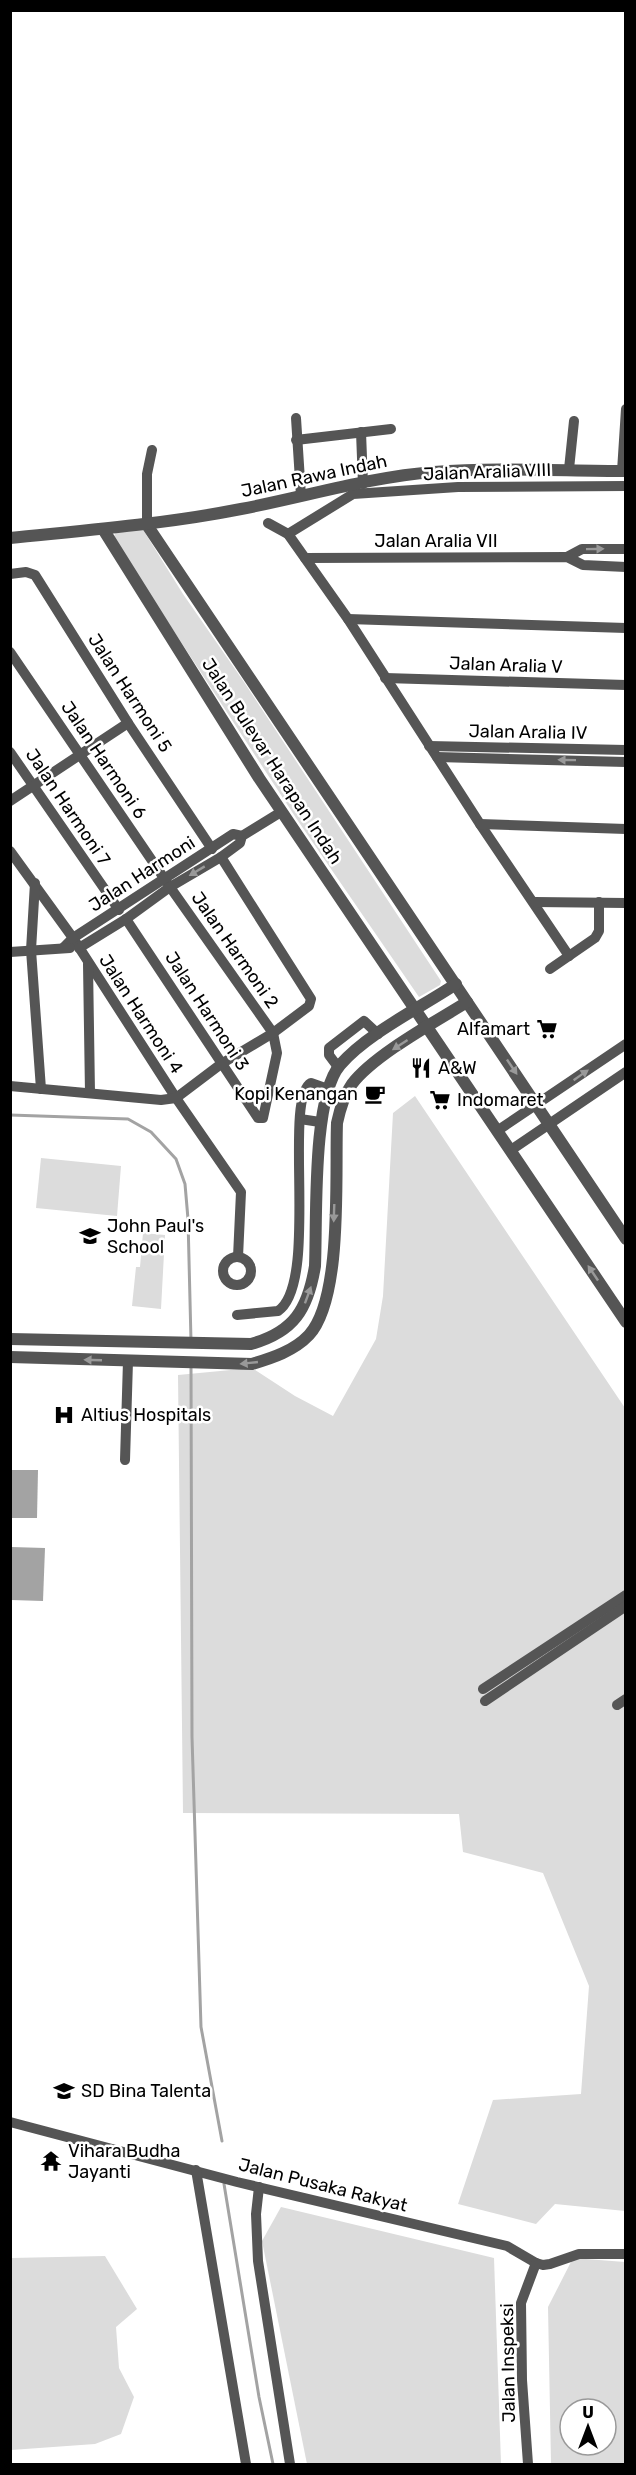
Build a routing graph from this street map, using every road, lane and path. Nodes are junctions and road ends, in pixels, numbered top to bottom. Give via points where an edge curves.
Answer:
1 (626, 409) edge
2 (296, 418) dead end
3 (574, 421) dead end
4 (391, 429) dead end
5 (362, 432) junction
6 (296, 440) junction
7 (152, 450) dead end
8 (569, 469) junction
9 (624, 471) edge
10 (363, 484) junction
11 (626, 486) edge
12 (301, 496) junction
13 (268, 523) dead end
14 (147, 525) junction
15 (103, 529) junction
16 (288, 534) junction
17 (10, 538) edge
18 (626, 549) edge
19 (567, 557) junction
20 (305, 558) junction
21 (626, 567) edge
22 (10, 574) edge
23 (348, 619) junction
24 (626, 628) edge
25 (10, 652) edge
26 (385, 678) junction
27 (626, 685) edge
28 (128, 723) junction
29 (429, 746) junction
30 (626, 750) edge
31 (10, 752) edge
32 (79, 755) junction
33 (437, 757) junction
34 (626, 762) edge
35 (35, 787) junction
36 (10, 801) edge
37 (281, 812) junction
38 (480, 824) junction
39 (626, 829) edge
40 (10, 850) edge
41 (217, 853) junction
42 (35, 883) junction
43 (167, 883) junction
44 (535, 902) junction
45 (599, 902) junction
46 (626, 903) edge
47 (122, 915) junction
48 (76, 943) junction
49 (31, 950) junction
50 (10, 951) edge
51 (570, 956) junction
52 (87, 963) junction
53 (550, 969) dead end
54 (456, 984) junction
55 (467, 1002) junction
56 (416, 1010) junction
57 (427, 1028) junction
58 (273, 1033) junction
59 (378, 1034) junction
60 (626, 1044) edge
61 (221, 1064) junction
62 (338, 1067) junction
63 (626, 1072) edge
64 (10, 1086) edge
65 (41, 1089) junction
66 (328, 1089) junction
67 (90, 1093) junction
68 (176, 1098) junction
69 (537, 1106) junction
70 (300, 1119) junction
71 (320, 1122) junction
72 (549, 1124) junction
73 (497, 1131) junction
74 (511, 1150) junction
75 (626, 1239) edge
76 (238, 1257) dead end
77 (297, 1265) junction
78 (315, 1266) junction
79 (281, 1309) junction
80 (237, 1315) dead end
81 (625, 1321) edge
82 (293, 1323) junction
83 (10, 1339) edge
84 (67, 1341) junction
85 (10, 1357) edge
86 (67, 1359) junction
87 (128, 1361) junction
88 (125, 1460) dead end
89 (626, 1595) edge
90 (626, 1606) edge
91 (483, 1689) dead end
92 (485, 1701) dead end
93 (10, 2122) edge
94 (196, 2170) junction
95 (259, 2187) junction
96 (626, 2254) edge
97 (536, 2263) junction
98 (246, 2464) edge
99 (290, 2464) edge
100 (528, 2464) edge

1 - 9 street
2 - 6 street
3 - 8 street
4 - 5 street
5 - 6 street
5 - 10 street
6 - 12 street
7 - 14 street via 147,474
8 - 9 street, Jalan Rawa Indah
8 - 10 street, Jalan Rawa Indah via 434,472
10 - 12 street, Jalan Rawa Indah
11 - 16 street, Jalan Aralia VIII via 458,487 353,494
12 - 14 street, Jalan Rawa Indah
13 - 16 street
14 - 15 street, Jalan Rawa Indah
14 - 54 street, Jalan Bulevar Harapan Indah
15 - 17 street, Jalan Rawa Indah
15 - 37 street, Jalan Bulevar Harapan Indah
16 - 20 street
19 -> 18 street, Jalan Aralia VII via 582,549
19 - 20 street, Jalan Aralia VII
19 - 21 street, Jalan Aralia VII via 583,565
20 - 23 street
22 - 28 street, Jalan Harmoni 5 via 35,575
23 - 24 street
23 - 26 street
25 - 32 street, Jalan Harmoni 6
26 - 27 street, Jalan Aralia V
26 - 29 street
28 - 32 street
28 - 41 street, Jalan Harmoni 5
29 - 30 street, Jalan Aralia IV
29 - 33 street
31 - 35 street, Jalan Harmoni 7
32 - 35 street
32 - 43 street, Jalan Harmoni 6
34 -> 33 street
33 - 38 street
35 - 36 street
35 - 47 street, Jalan Harmoni 7
37 - 41 street, Jalan Harmoni via 242,836 233,834
37 - 56 street, Jalan Bulevar Harapan Indah
38 - 39 street
38 - 44 street
40 - 42 street, Jalan Harmoni 4
41 - 43 street, Jalan Harmoni
41 - 58 street, Jalan Harmoni 5 via 311,1000 309,1006
42 - 48 street, Jalan Harmoni 4
42 - 49 street
43 - 47 street, Jalan Harmoni
43 - 58 street, Jalan Harmoni 2
44 - 45 street
44 - 51 street
45 - 46 street
45 - 51 street via 599,931
47 - 48 street, Jalan Harmoni
47 - 61 street, Jalan Harmoni 3
48 - 49 street, Jalan Harmoni
48 - 52 street, Jalan Harmoni 4
49 - 50 street
49 - 65 street
51 - 53 street
52 - 67 street
52 - 68 street, Jalan Harmoni 4
54 - 55 street, Jalan Bulevar Harapan Indah
54 - 56 street
55 - 57 street
55 -> 69 street, Jalan Bulevar Harapan Indah
56 - 57 street, Jalan Bulevar Harapan Indah
56 - 59 street
57 - 73 street, Jalan Bulevar Harapan Indah
57 -> 87 street via 368,1066 341,1104 337,1123 333,1274 324,1308 309,1334 286,1352 252,1364
58 - 61 street
58 - 61 street, Jalan Harmoni 3 via 277,1053 262,1119
59 - 62 street
59 - 62 street via 364,1021 329,1048
69 -> 60 street
61 - 68 street
62 - 66 street
63 - 72 street
64 - 65 street
65 - 67 street
66 - 70 street via 307,1084
66 - 71 street
67 - 68 street via 161,1101
68 - 76 street, Jalan Harmoni 4 via 241,1192
69 - 72 street, Jalan Bulevar Harapan Indah
69 - 73 street
70 - 71 street
70 - 77 street
71 - 78 street
72 - 74 street
72 - 75 street, Jalan Bulevar Harapan Indah
73 - 74 street, Jalan Bulevar Harapan Indah
81 -> 74 street, Jalan Bulevar Harapan Indah
77 - 78 street
77 - 79 street via 293,1292
82 -> 78 street via 308,1298
79 - 80 street
79 - 82 street
82 - 84 street via 251,1344
83 - 84 street
84 - 86 street
85 - 86 street
87 -> 86 street
87 - 88 street
89 - 91 street
90 - 92 street
93 - 94 street, Jalan Pusaka Rakyat
94 - 95 street, Jalan Pusaka Rakyat
94 - 98 street
95 - 97 street, Jalan Pusaka Rakyat via 507,2246
95 - 99 street via 258,2262
96 - 97 street via 579,2253 550,2264
97 - 100 street, Jalan Inspeksi via 521,2303

